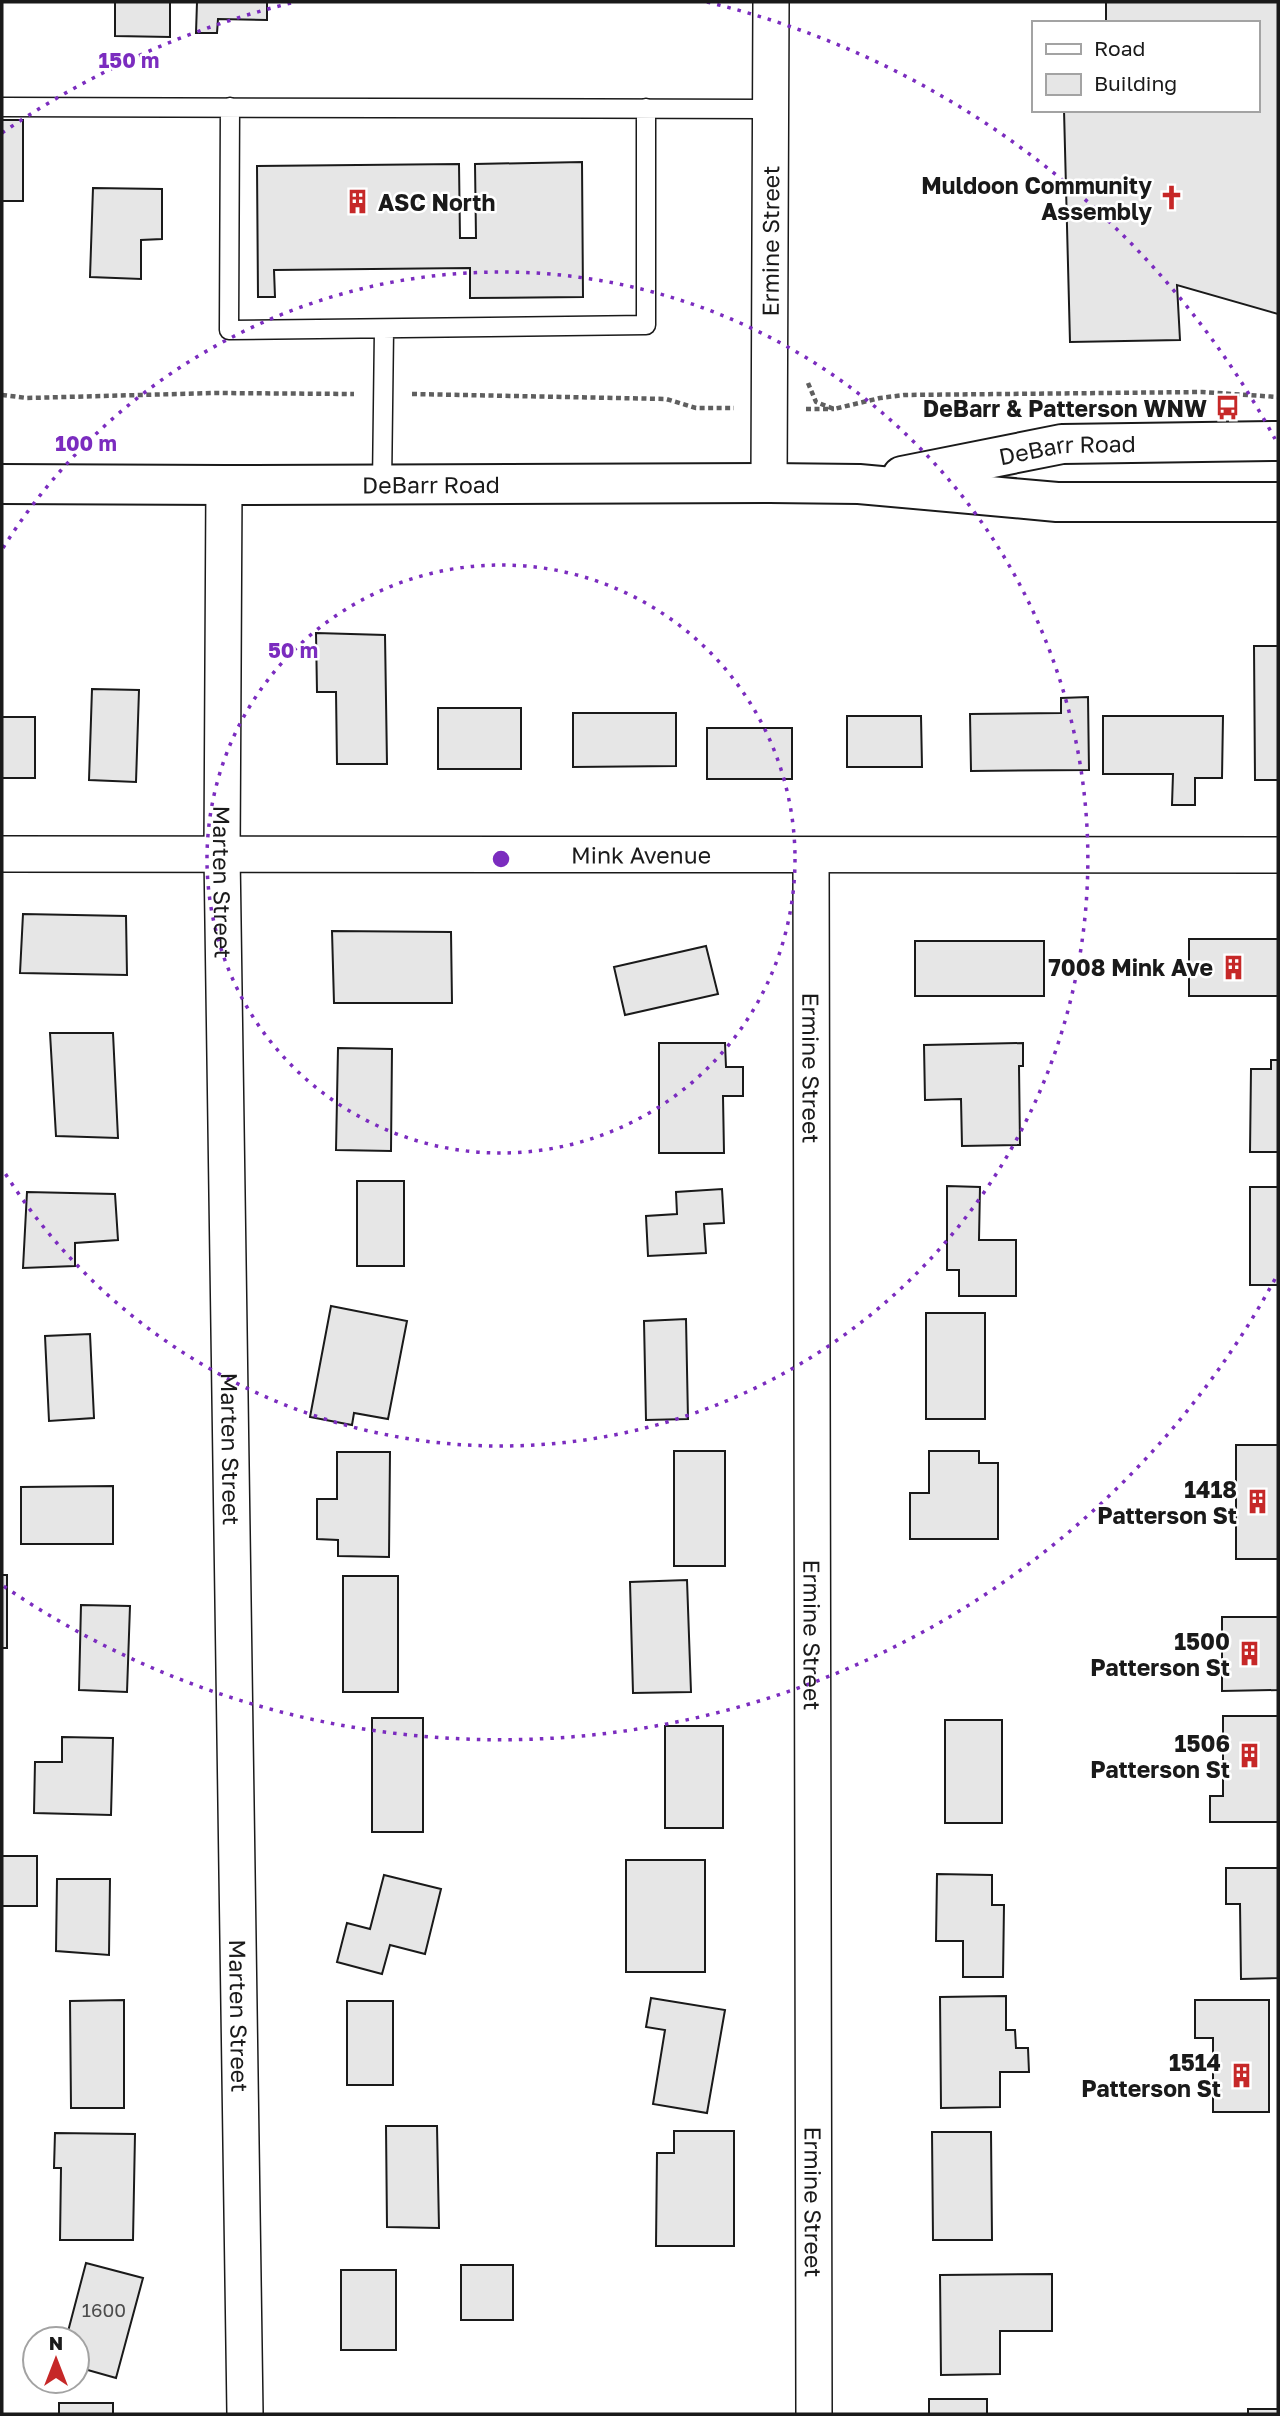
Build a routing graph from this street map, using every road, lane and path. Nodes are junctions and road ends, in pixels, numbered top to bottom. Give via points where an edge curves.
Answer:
1 (771, 2) edge
2 (2, 107) edge
3 (230, 107) junction
4 (646, 108) junction
5 (772, 109) junction
6 (384, 330) junction
7 (805, 379) dead end
8 (384, 394) junction
9 (2, 395) edge
10 (1278, 397) edge
11 (770, 408) junction
12 (834, 409) junction
13 (1278, 441) edge
14 (769, 483) junction
15 (2, 484) edge
16 (859, 484) junction
17 (224, 485) junction
18 (382, 485) junction
19 (1278, 502) edge
20 (2, 854) edge
21 (222, 854) junction
22 (1278, 855) edge
23 (811, 856) junction
24 (245, 2414) edge
25 (814, 2414) edge

1 - 5 street, Ermine Street
2 - 3 lane
3 - 4 lane
3 - 6 lane via 229,330
4 - 5 lane
4 - 6 lane via 646,325
5 - 11 street, Ermine Street
6 - 8 lane
7 - 12 path via 816,402
8 - 9 path
8 - 11 path via 666,399 696,408
8 - 18 lane
10 - 12 path via 1202,393 904,395
11 - 12 path
11 - 14 street, Ermine Street
13 - 16 main road, DeBarr Road via 1062,444
14 - 16 main road, DeBarr Road
14 - 18 main road, DeBarr Road
15 - 17 main road, DeBarr Road
16 - 19 main road, DeBarr Road via 1057,502
17 - 18 main road, DeBarr Road
17 - 21 street, Marten Street
20 - 21 street, Mink Avenue
21 - 23 street, Mink Avenue
21 - 24 street, Marten Street
22 - 23 street, Mink Avenue
23 - 25 street, Ermine Street

